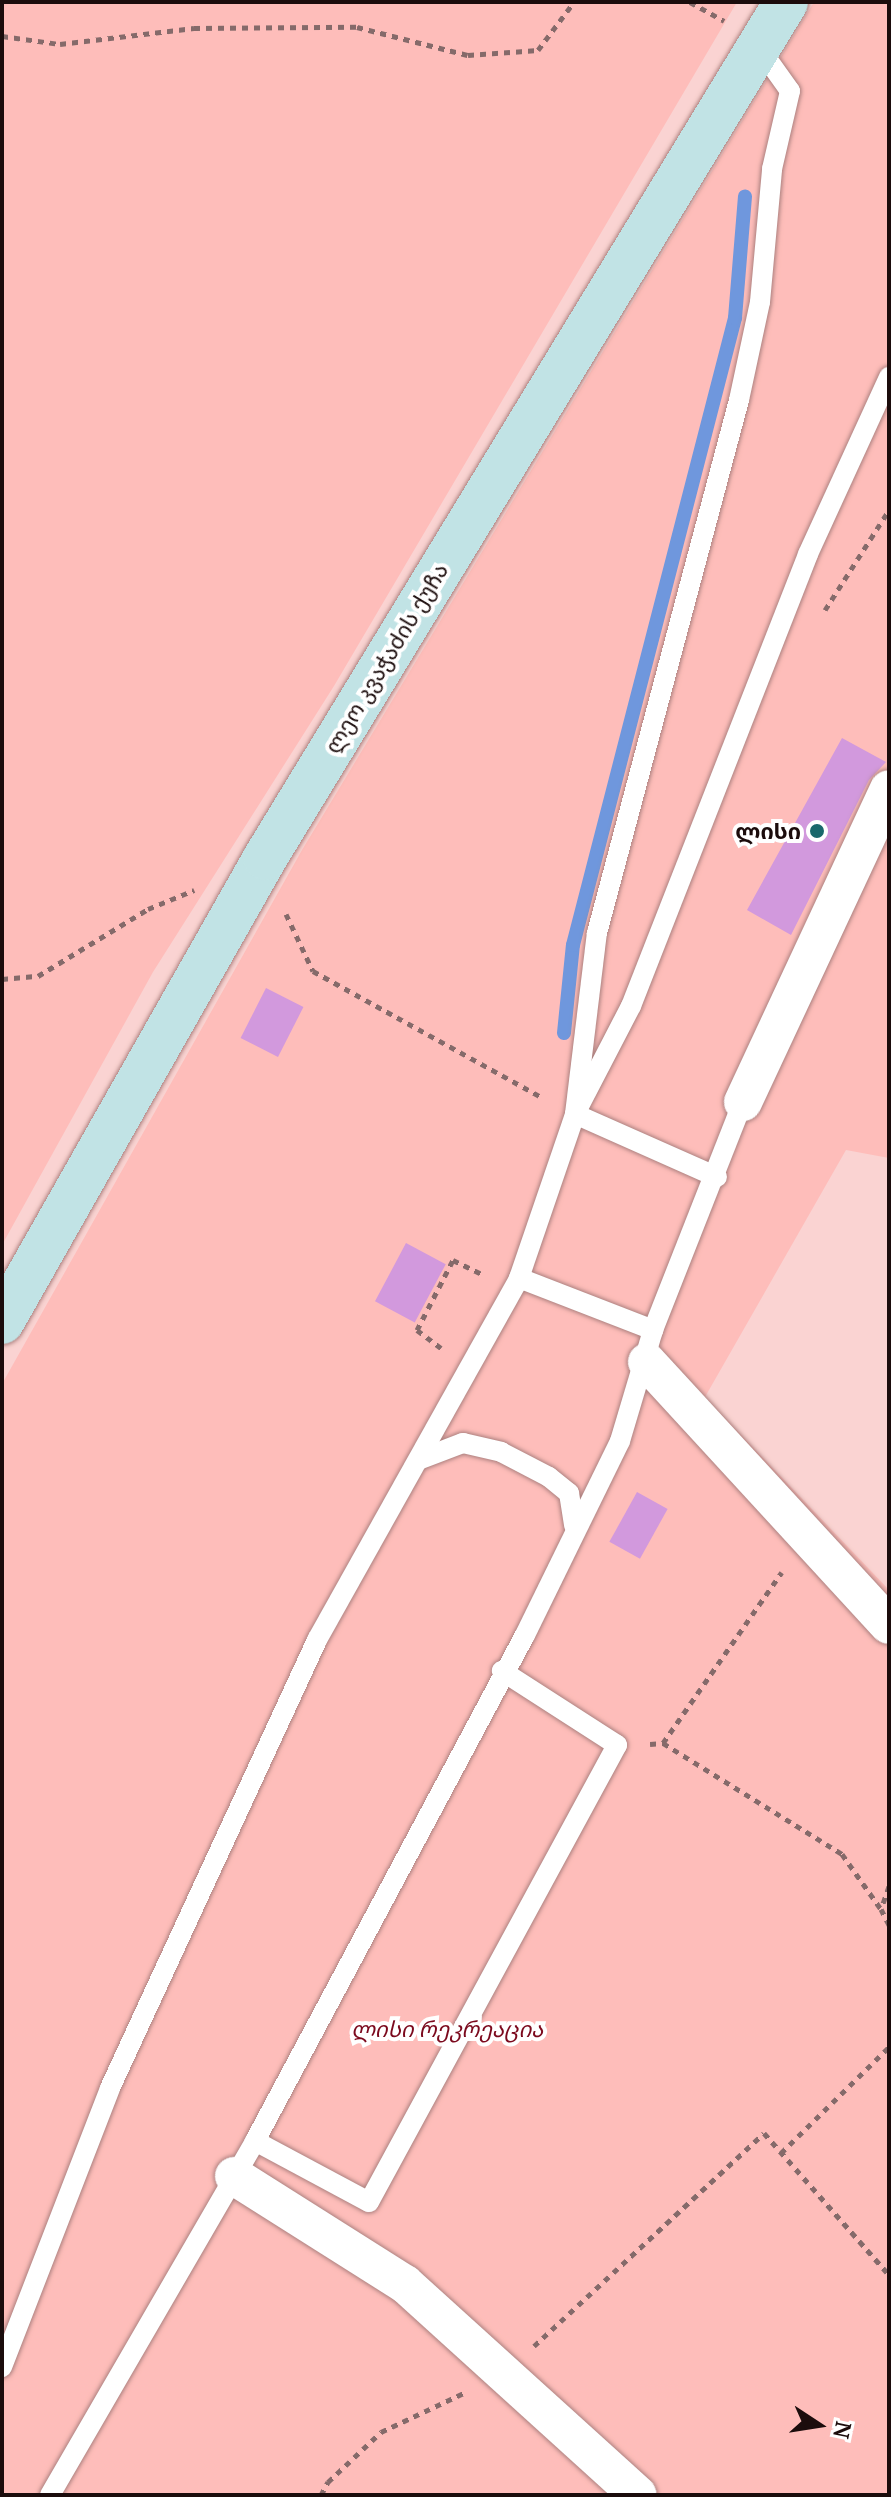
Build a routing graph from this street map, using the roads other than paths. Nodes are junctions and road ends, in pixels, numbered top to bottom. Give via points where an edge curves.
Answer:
1 (786, 2) edge
2 (758, 46) junction
3 (889, 377) edge
4 (889, 789) edge
5 (743, 1102) joint
6 (575, 1114) junction
7 (717, 1177) junction
8 (519, 1278) junction
9 (2, 1322) edge
10 (650, 1346) junction
11 (421, 1459) junction
12 (574, 1526) junction
13 (889, 1625) edge
14 (502, 1671) junction
15 (255, 2141) junction
16 (234, 2176) junction
17 (2, 2367) edge
18 (50, 2495) edge
19 (638, 2495) edge

1 - 2 main road, ლეო კვაჭაძის ქუჩა
2 - 6 lane via 790,91 772,169 760,302 739,400 597,933
2 - 9 main road, ლეო კვაჭაძის ქუჩა via 265,858
3 - 6 lane via 785,615 631,1006
4 - 5 street
5 - 7 lane
6 - 7 lane
6 - 8 lane
7 - 10 lane
8 - 10 lane
8 - 11 lane
10 - 12 lane via 620,1441
10 - 13 street
11 - 12 lane via 463,1443 501,1452 569,1493
11 - 17 lane via 317,1640 116,2074
12 - 14 lane via 525,1635
14 - 15 lane
14 - 15 lane via 617,1745 369,2202
15 - 16 lane
16 - 18 lane
16 - 19 street via 405,2284

